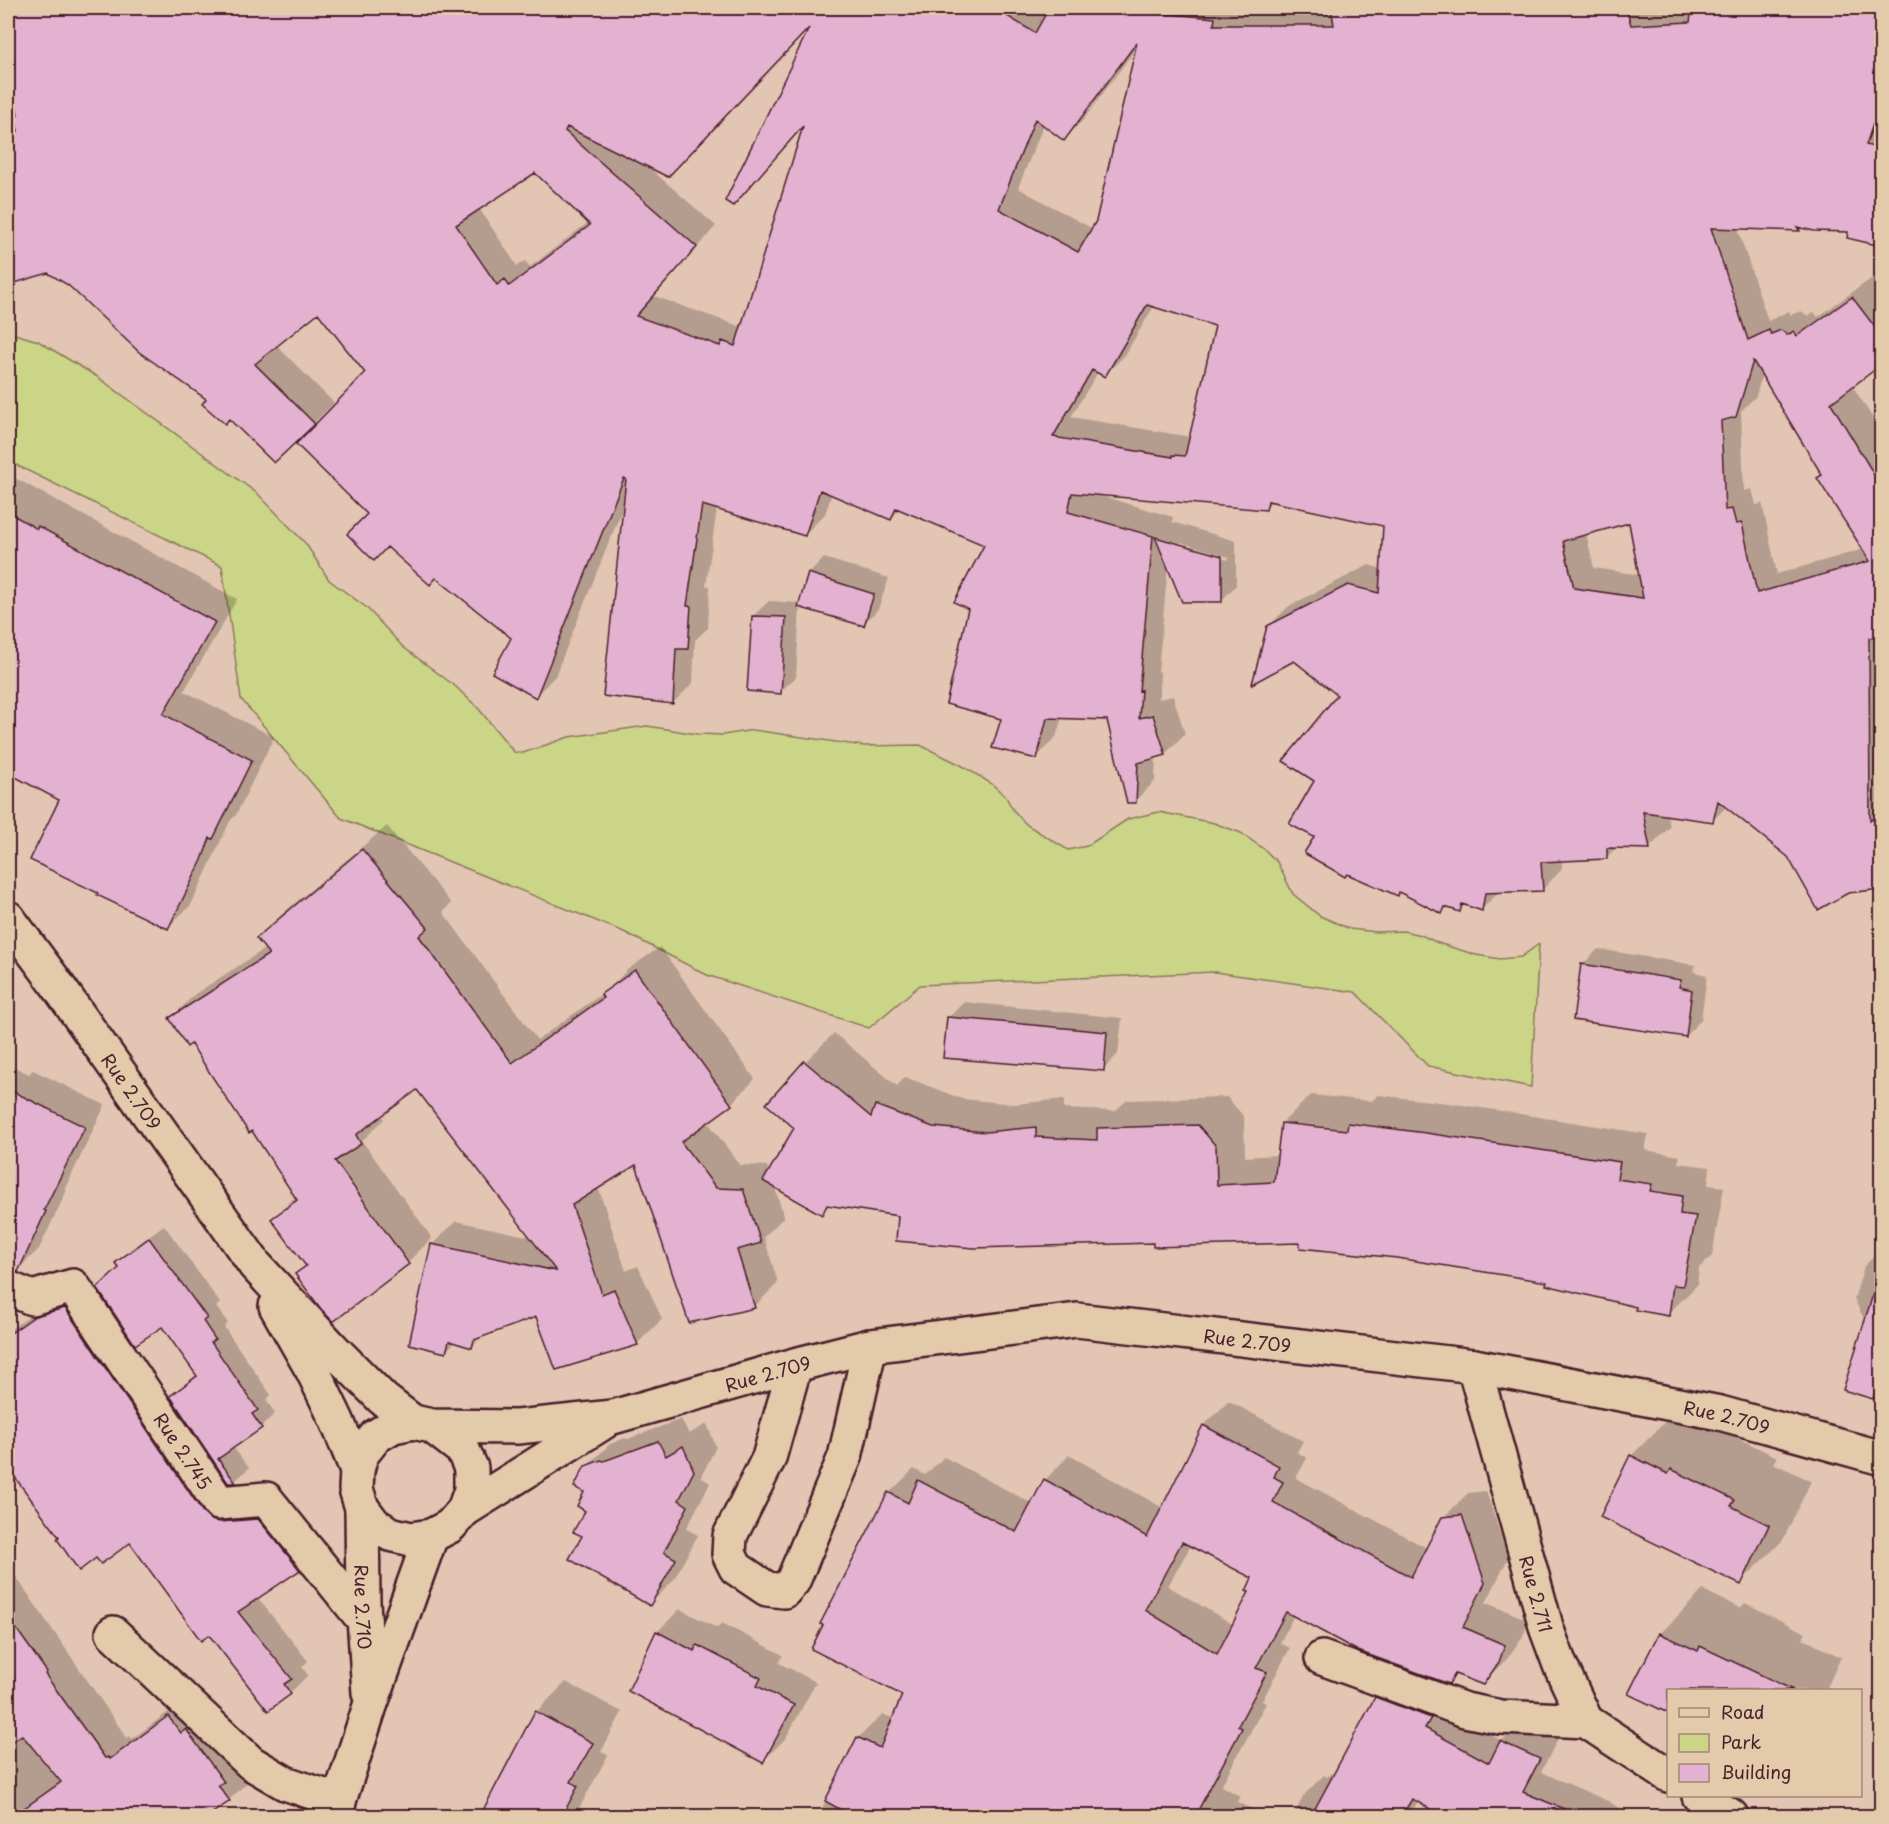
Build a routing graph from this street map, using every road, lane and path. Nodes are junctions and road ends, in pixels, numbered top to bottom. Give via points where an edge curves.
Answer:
1 (8, 918) edge
2 (255, 1265) junction
3 (8, 1288) edge
4 (870, 1346) junction
5 (795, 1365) junction
6 (1474, 1366) junction
7 (613, 1416) junction
8 (433, 1430) junction
9 (1881, 1458) edge
10 (357, 1470) junction
11 (362, 1508) junction
12 (464, 1510) junction
13 (431, 1536) junction
14 (364, 1620) junction
15 (113, 1633) dead end
16 (1322, 1658) dead end
17 (370, 1706) junction
18 (1586, 1721) junction
19 (1667, 1774) edge
20 (1701, 1797) edge
21 (338, 1809) edge
22 (1731, 1816) edge

1 - 2 street, Rue 2.709
2 - 8 street, Rue 2.709 via 383,1399
2 - 10 street, Rue 2.709 via 313,1371
3 - 14 street, Rue 2.745 via 32,1298 73,1286 219,1503 266,1499
4 - 5 street, Rue 2.709
4 - 5 street via 845,1457 793,1581 784,1591 767,1589 736,1568 729,1554 730,1536 769,1458
4 - 6 street, Rue 2.709 via 1077,1320
5 - 7 street, Rue 2.709
6 - 9 street, Rue 2.709 via 1720,1413
6 - 18 street, Rue 2.711 via 1547,1630
7 - 8 street, Rue 2.709 via 517,1427
7 - 12 street, Rue 2.709
8 - 10 street via 393,1426 376,1437 361,1455
8 - 12 street via 463,1450 471,1468 471,1490
10 - 11 street via 356,1489
11 - 13 street via 374,1524 390,1534 411,1539
11 - 14 street, Rue 2.710
12 - 13 street via 450,1526
13 - 17 street, Rue 2.710
14 - 17 street, Rue 2.710
15 - 21 street via 251,1763
16 - 18 street via 1466,1710 1500,1717
17 - 21 street, Rue 2.710
18 - 19 street
20 - 22 street

